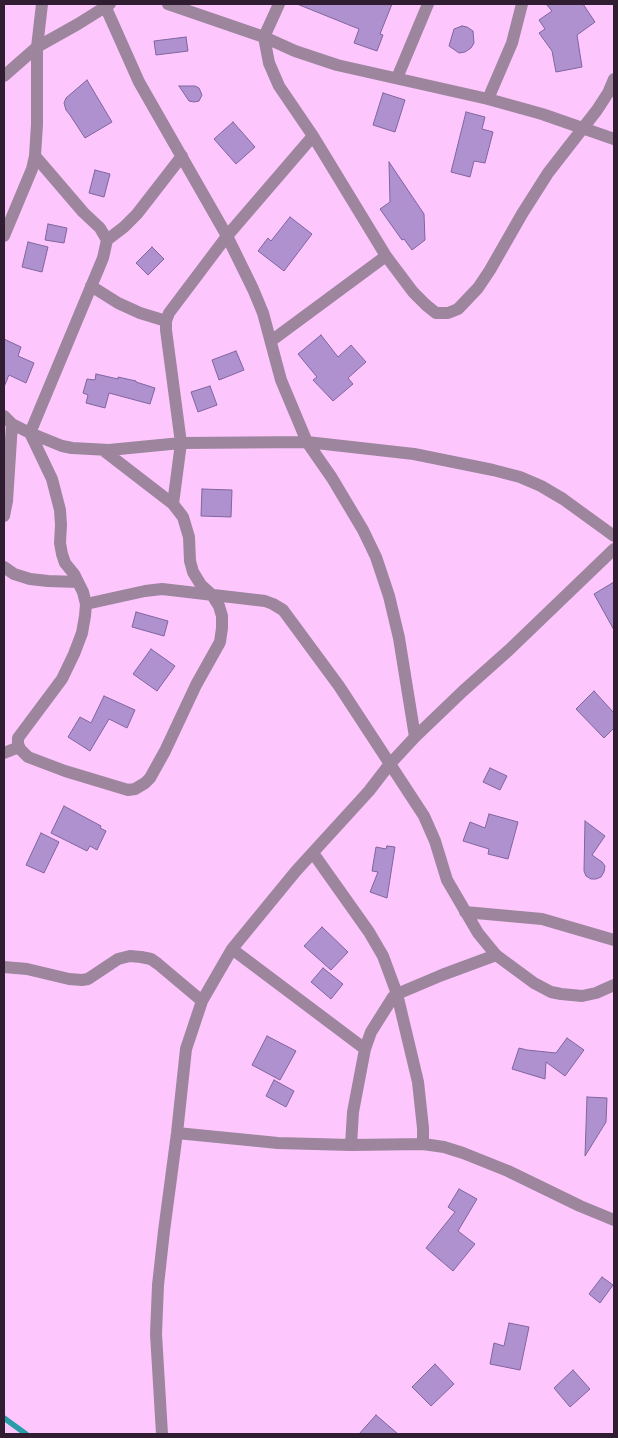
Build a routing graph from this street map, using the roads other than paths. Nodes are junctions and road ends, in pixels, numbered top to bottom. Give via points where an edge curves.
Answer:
1 (42, 4) edge
2 (168, 4) edge
3 (279, 4) edge
4 (428, 4) edge
5 (522, 4) edge
6 (108, 6) edge
7 (264, 37) junction
8 (37, 47) junction
9 (4, 76) edge
10 (397, 78) junction
11 (614, 79) edge
12 (488, 99) junction
13 (582, 128) junction
14 (313, 136) junction
15 (614, 139) edge
16 (35, 156) junction
17 (182, 156) junction
18 (4, 236) edge
19 (227, 236) junction
20 (107, 240) junction
21 (386, 256) junction
22 (91, 286) junction
23 (166, 321) junction
24 (270, 341) junction
25 (8, 420) edge
26 (30, 433) junction
27 (307, 442) junction
28 (181, 443) junction
29 (103, 450) junction
30 (173, 504) junction
31 (4, 516) edge
32 (614, 536) edge
33 (614, 549) edge
34 (4, 567) edge
35 (78, 582) junction
36 (212, 595) junction
37 (86, 604) junction
38 (414, 737) junction
39 (19, 746) junction
40 (4, 753) edge
41 (389, 765) junction
42 (313, 853) junction
43 (465, 912) junction
44 (614, 940) edge
45 (232, 949) junction
46 (496, 955) junction
47 (4, 967) edge
48 (614, 986) edge
49 (396, 994) junction
50 (202, 1001) junction
51 (365, 1049) junction
52 (177, 1133) junction
53 (423, 1144) junction
54 (350, 1145) junction
55 (614, 1220) edge
56 (162, 1434) edge

1 - 8 street
2 - 7 street
3 - 7 street
4 - 10 street
5 - 12 street via 512,43
6 - 8 street
6 - 17 street via 139,82
7 - 10 street via 337,65
7 - 14 street via 268,62 279,86
8 - 9 street
8 - 16 street
10 - 12 street
11 - 13 street via 597,110
12 - 13 street
13 - 15 street
13 - 21 street via 548,173 478,288 458,309 448,313 436,312 426,305
14 - 19 street
14 - 21 street
16 - 18 street
16 - 20 street
17 - 19 street
17 - 20 street via 137,214
19 - 23 street
19 - 24 street via 257,297
20 - 22 street
21 - 24 street
22 - 23 street via 118,303
22 - 26 street
23 - 28 street
24 - 27 street via 281,380
25 - 26 street
25 - 31 street
26 - 29 street via 62,446
26 - 35 street via 52,479 60,510 62,554
27 - 28 street
27 - 32 street via 414,454 520,477 563,499
27 - 38 street via 363,530 376,558 399,638
28 - 29 street
28 - 30 street
29 - 30 street
30 - 36 street via 186,525 193,572
33 - 38 street
34 - 35 street via 14,574 30,578
35 - 37 street
36 - 37 street via 162,589
36 - 39 street via 222,616 220,642 165,752 145,783 128,790 104,784 28,757
36 - 41 street via 265,601 283,610 339,686
37 - 39 street via 82,632 74,654 62,679 18,738
38 - 41 street
39 - 40 street
41 - 42 street
41 - 43 street via 424,816 447,880
42 - 45 street
42 - 49 street via 369,932 383,956
43 - 44 street via 542,919
43 - 46 street
45 - 50 street
45 - 51 street
46 - 48 street via 551,992 582,996
46 - 49 street
47 - 50 street via 82,980 118,959 141,957 158,964
49 - 51 street via 379,1017
49 - 53 street via 418,1082
50 - 52 street via 186,1049
51 - 54 street
52 - 54 street via 278,1143
52 - 56 street via 158,1285 156,1334
53 - 54 street
53 - 55 street via 463,1153

